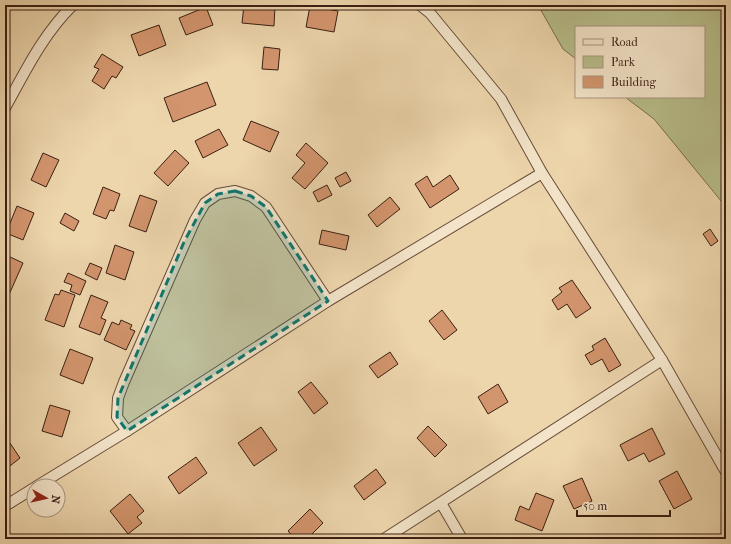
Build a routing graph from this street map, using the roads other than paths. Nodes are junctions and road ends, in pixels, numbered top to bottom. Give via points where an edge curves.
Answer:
1 (73, 5) edge
2 (420, 5) edge
3 (5, 108) edge
4 (542, 173) junction
5 (328, 302) junction
6 (662, 360) junction
7 (126, 431) junction
8 (726, 472) edge
9 (50, 478) edge
10 (26, 493) edge
11 (441, 503) junction
12 (5, 506) edge
13 (384, 539) edge
14 (462, 539) edge

1 - 3 street via 62,15 40,46
2 - 4 street via 430,13 500,99
4 - 5 street
4 - 6 street
5 - 7 street
5 - 7 street via 266,207 251,196 235,191 218,194 205,203 195,220 124,382 118,398 117,417
6 - 8 street
6 - 11 street
7 - 9 street
10 - 12 street
11 - 13 street
11 - 14 street

